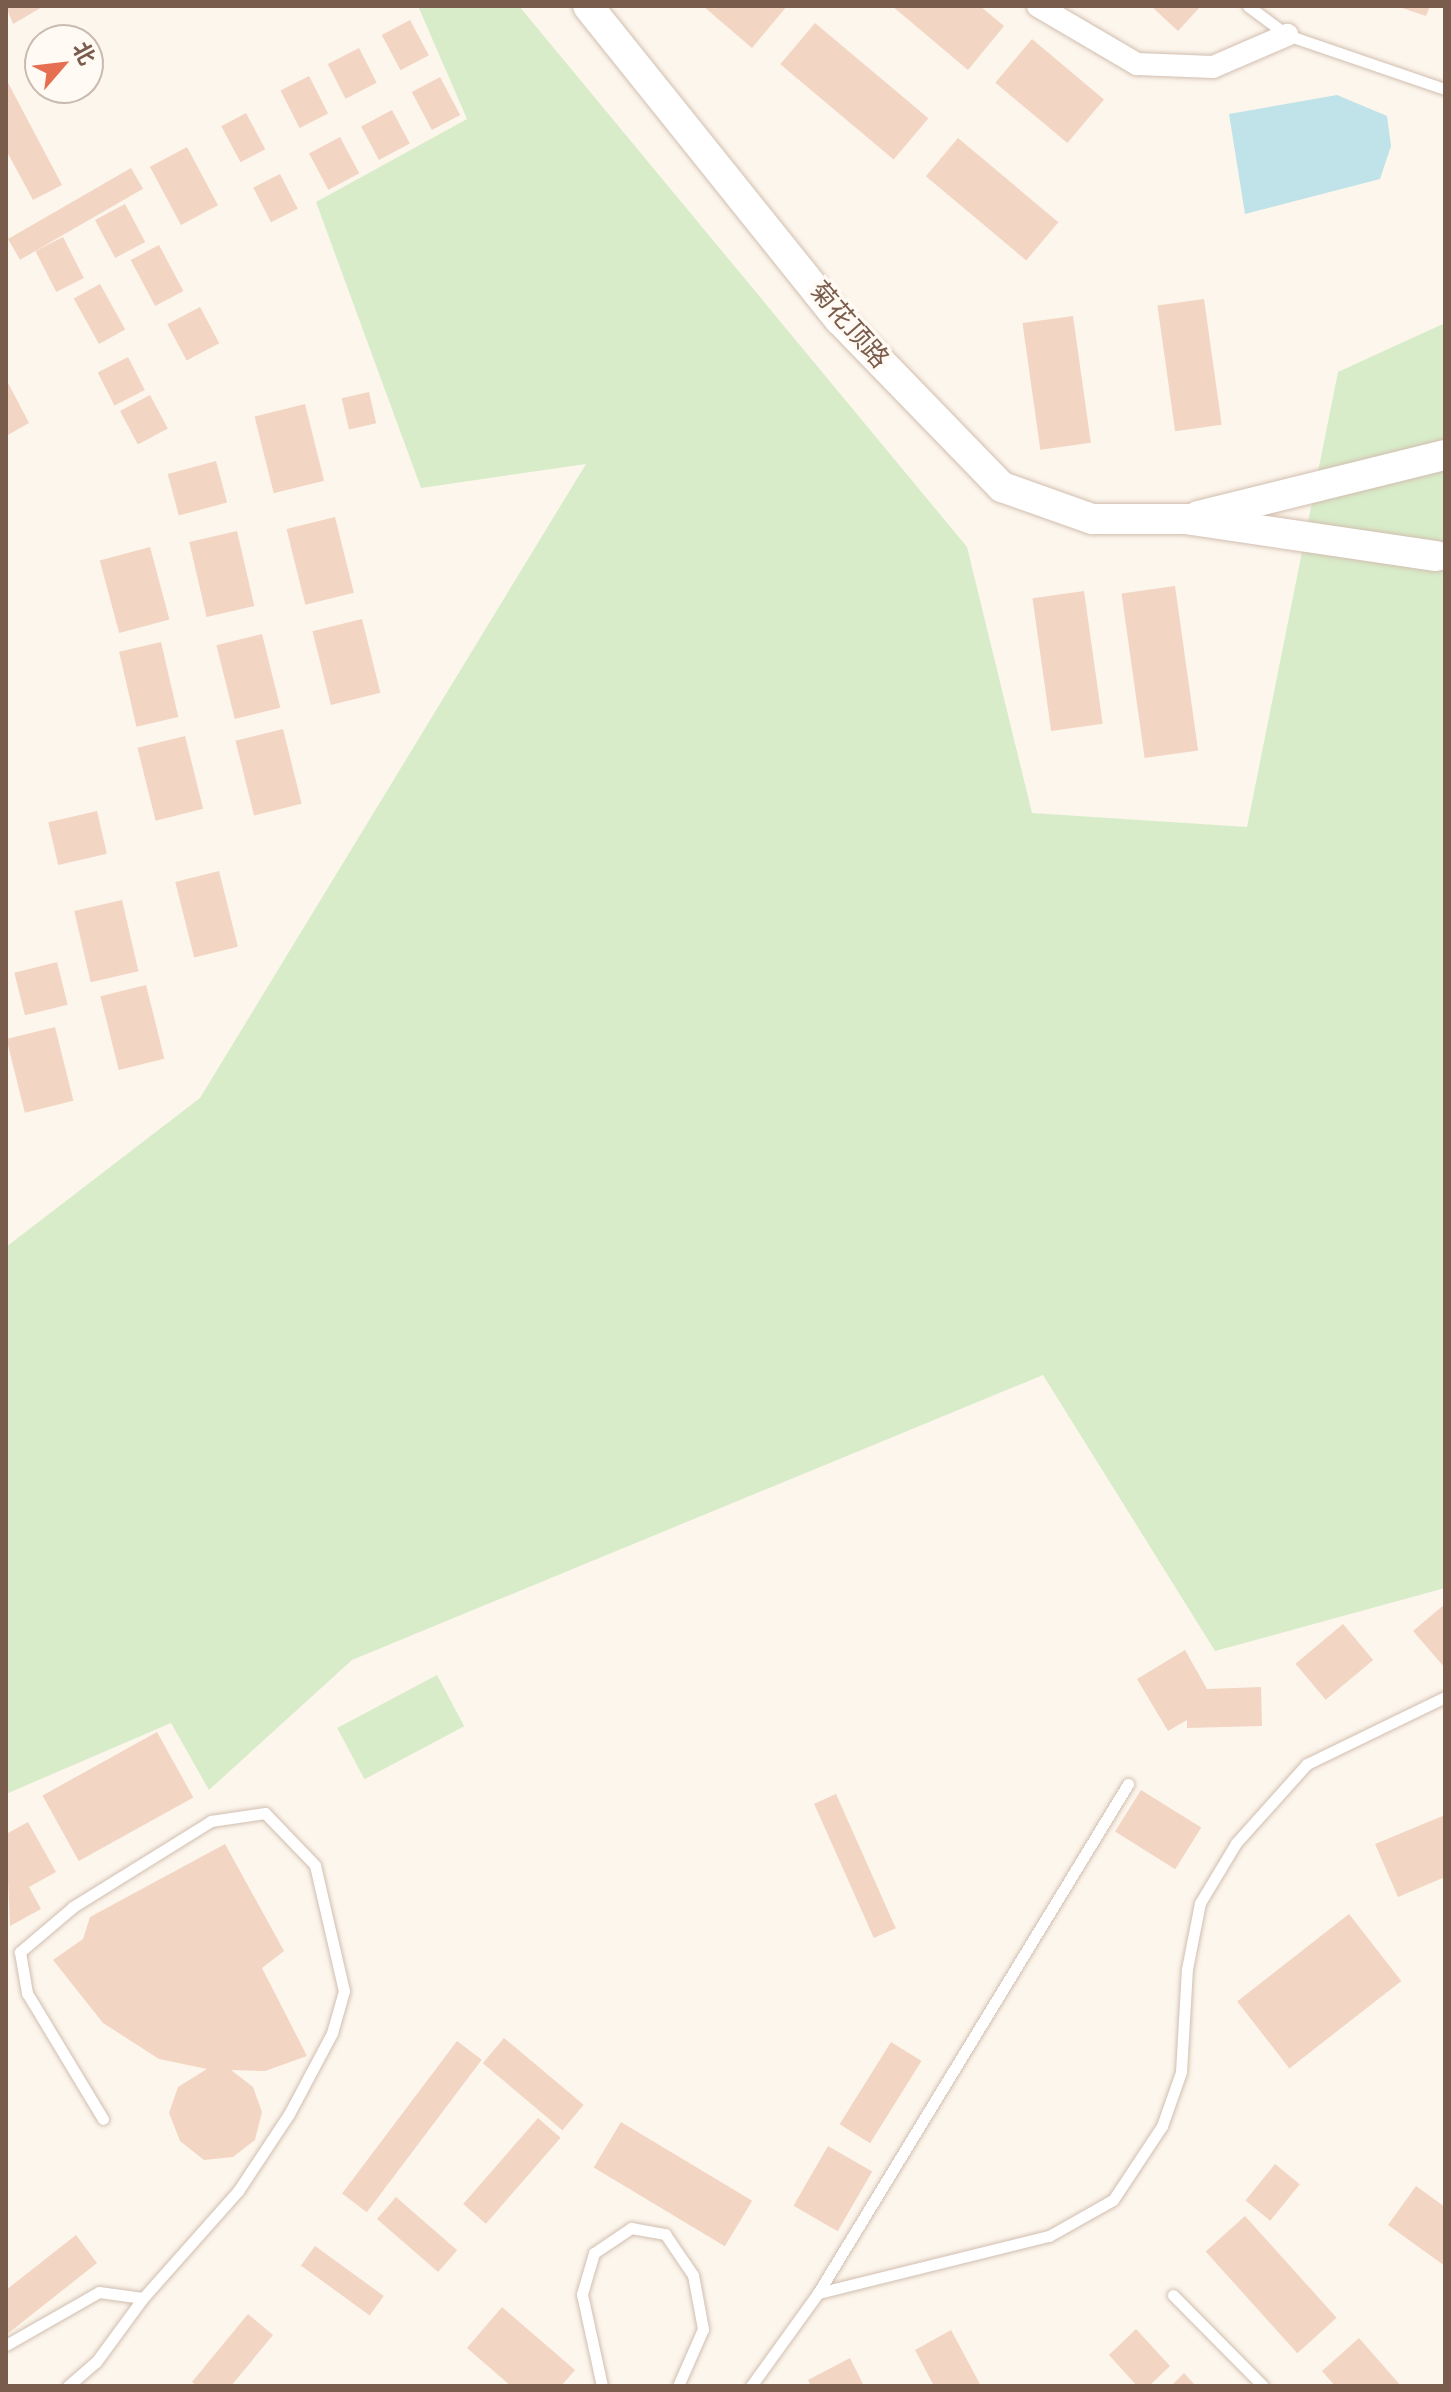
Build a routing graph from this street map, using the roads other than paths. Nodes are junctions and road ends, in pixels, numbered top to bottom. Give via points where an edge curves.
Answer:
1 (588, 6) edge
2 (1038, 6) edge
3 (1248, 6) edge
4 (1287, 35) junction
5 (1445, 89) edge
6 (1445, 455) edge
7 (1185, 519) junction
8 (1436, 556) dead end
9 (1445, 1697) edge
10 (1128, 1784) dead end
11 (103, 2119) dead end
12 (818, 2293) junction
13 (1173, 2295) dead end
14 (143, 2298) junction
15 (6, 2345) edge
16 (68, 2386) edge
17 (602, 2386) edge
18 (678, 2386) edge
19 (751, 2386) edge
20 (1263, 2386) edge

1 - 7 street, 菊花顶路 via 840,320 1002,487 1092,519
2 - 4 street via 1137,64 1213,67
3 - 4 lane
4 - 5 lane
6 - 7 street, 菊花顶路
7 - 8 street, 菊花顶路
9 - 12 lane via 1307,1764 1236,1843 1200,1903 1187,1969 1181,2072 1162,2126 1113,2200 1049,2236
10 - 12 lane
11 - 14 lane via 27,1993 20,1952 73,1907 211,1821 265,1813 315,1865 344,1991 332,2033 289,2114 238,2191
12 - 19 lane
13 - 20 lane
14 - 15 lane via 99,2292
14 - 16 lane via 96,2362
17 - 18 lane via 582,2294 594,2253 631,2228 665,2234 693,2275 703,2329

